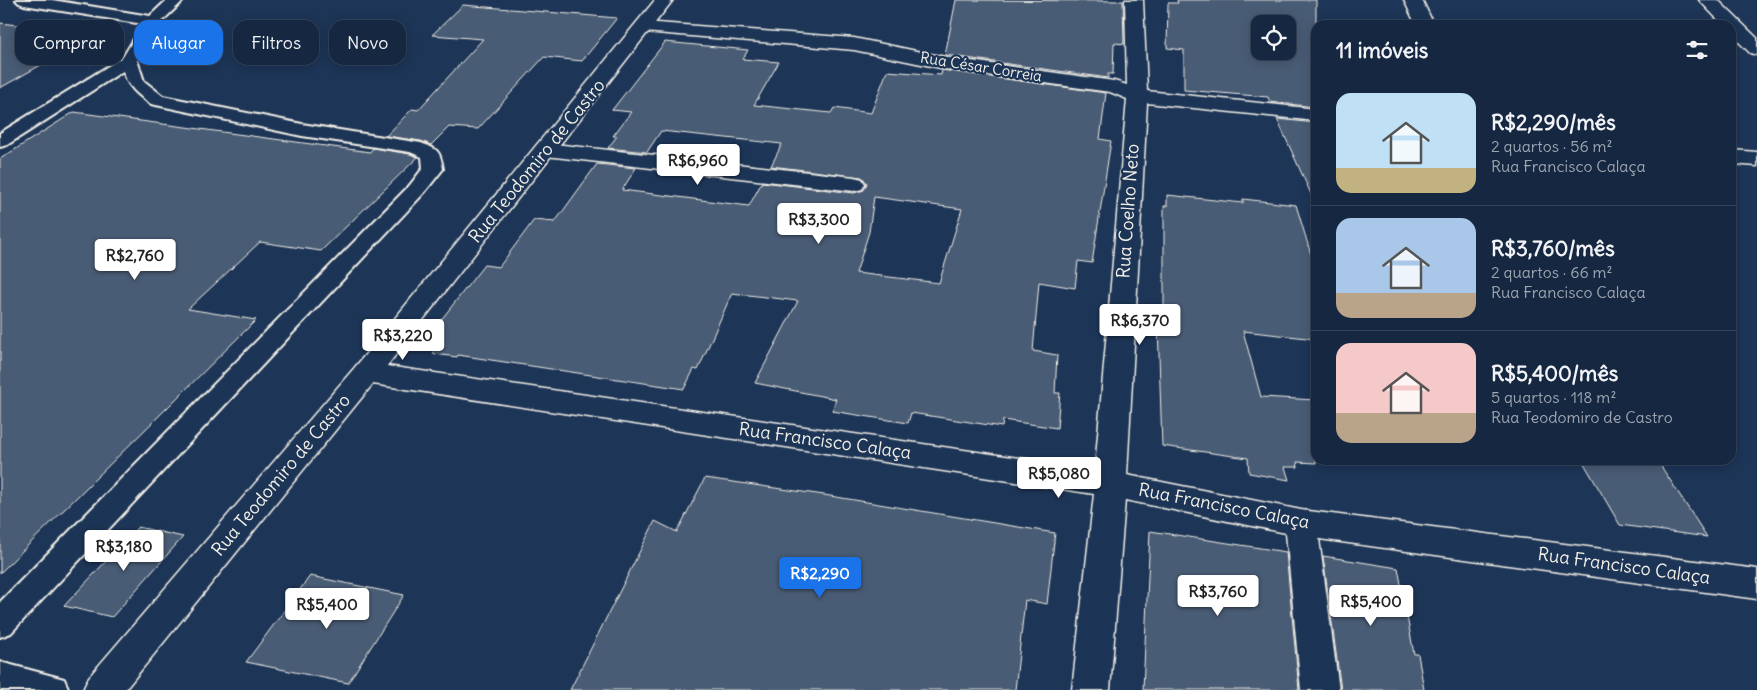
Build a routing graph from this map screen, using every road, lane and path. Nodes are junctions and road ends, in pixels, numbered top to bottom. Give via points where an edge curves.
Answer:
1 (24, 0) edge
2 (176, 0) edge
3 (664, 0) edge
4 (1134, 0) edge
5 (1413, 0) edge
6 (1708, 0) edge
7 (148, 20) edge
8 (155, 20) edge
9 (1423, 20) edge
10 (1728, 20) edge
11 (644, 27) junction
12 (1736, 28) edge
13 (1757, 49) edge
14 (134, 52) edge
15 (129, 60) junction
16 (1136, 96) junction
17 (1311, 114) edge
18 (0, 141) edge
19 (545, 150) junction
20 (1736, 157) edge
21 (1757, 158) edge
22 (854, 184) dead end
23 (366, 373) junction
24 (1111, 484) junction
25 (1301, 523) junction
26 (1757, 584) edge
27 (0, 623) edge
28 (0, 677) edge
29 (53, 690) edge
30 (102, 690) edge
31 (1091, 690) edge
32 (1320, 690) edge

1 - 7 lane
2 - 8 lane
3 - 11 street, Rua Teodomiro de Castro
4 - 16 street, Rua Coelho Neto
5 - 9 street
6 - 10 street
11 - 16 street, Rua César Correia via 854,44 950,64 1114,87
11 - 19 street, Rua Teodomiro de Castro
12 - 13 street
14 - 15 lane
15 - 18 lane
15 - 27 lane via 132,80 157,100 302,130 414,147 431,154 432,169 417,189
16 - 17 street, Rua César Correia
16 - 24 street, Rua Coelho Neto
19 - 22 street
19 - 23 street, Rua Teodomiro de Castro
20 - 21 street
23 - 24 street, Rua Francisco Calaça
23 - 30 street, Rua Teodomiro de Castro
24 - 25 street, Rua Francisco Calaça
24 - 31 street, Rua Coelho Neto
25 - 26 street, Rua Francisco Calaça
25 - 32 street
28 - 29 lane

